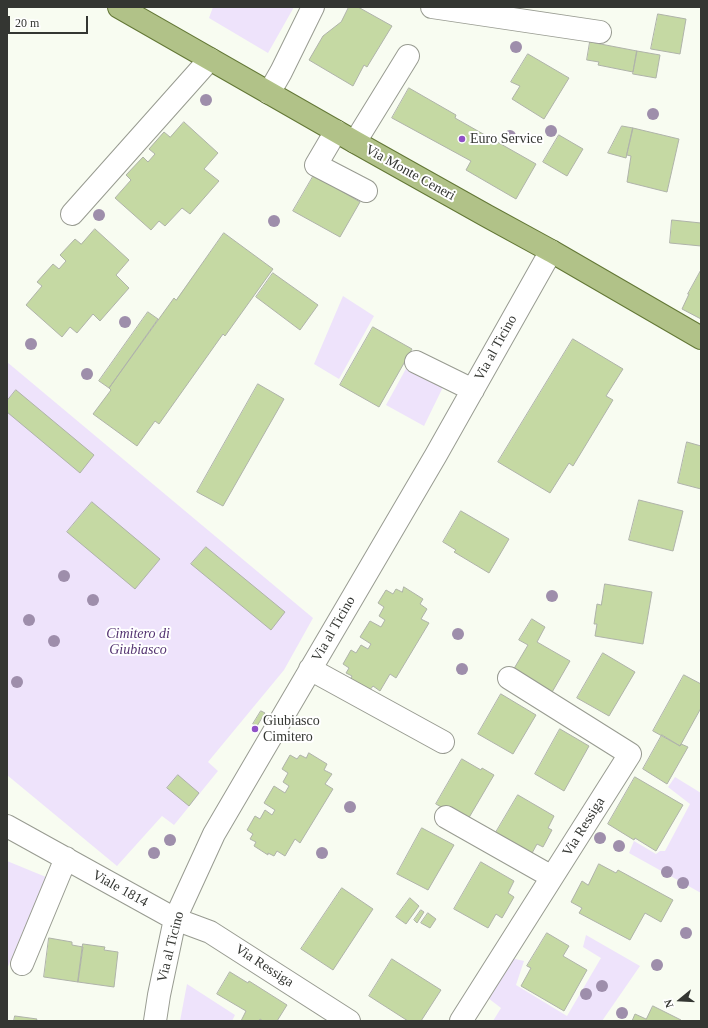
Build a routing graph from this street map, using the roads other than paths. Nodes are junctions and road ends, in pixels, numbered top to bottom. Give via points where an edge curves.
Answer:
1 (119, 7) edge
2 (313, 7) edge
3 (432, 7) edge
4 (600, 32) dead end
5 (408, 56) dead end
6 (210, 59) junction
7 (269, 93) junction
8 (336, 131) junction
9 (355, 142) junction
10 (366, 191) dead end
11 (72, 214) dead end
12 (551, 251) junction
13 (701, 338) edge
14 (416, 362) dead end
15 (473, 390) junction
16 (310, 669) junction
17 (509, 678) dead end
18 (443, 742) dead end
19 (446, 817) dead end
20 (7, 826) edge
21 (66, 858) junction
22 (552, 877) junction
23 (175, 919) junction
24 (22, 964) dead end
25 (155, 1021) edge
26 (349, 1021) edge
27 (461, 1021) edge

1 - 6 main road, Via Monte Ceneri
2 - 7 street
3 - 4 street
5 - 9 street
6 - 7 main road, Via Monte Ceneri
6 - 11 street
7 - 8 main road, Via Monte Ceneri
8 - 9 main road, Via Monte Ceneri
8 - 10 street via 316,165
9 - 12 main road, Via Monte Ceneri
12 - 13 main road, Via Monte Ceneri
12 - 15 street, Via al Ticino
14 - 15 street
15 - 16 street, Via al Ticino
16 - 18 street
16 - 23 street, Via al Ticino via 214,834
17 - 22 street, Via Ressiga via 630,754
19 - 22 street
20 - 21 street, Viale 1814
21 - 23 street, Viale 1814
21 - 24 street
22 - 27 street, Via Ressiga
23 - 25 street, Via al Ticino
23 - 26 street, Via Ressiga via 210,932

